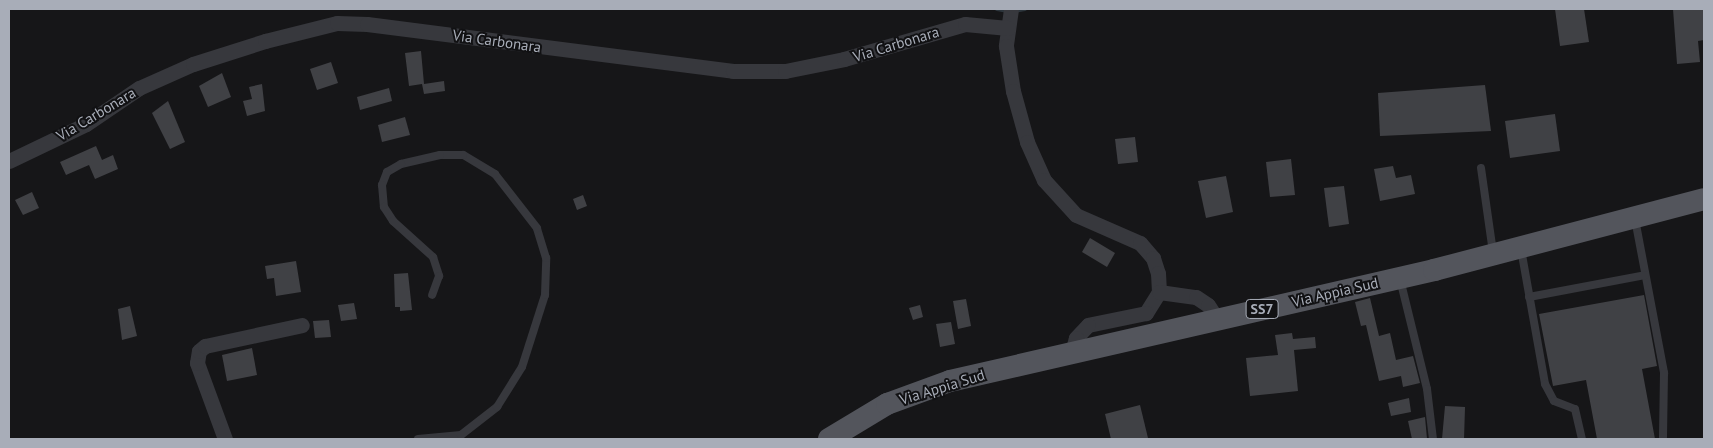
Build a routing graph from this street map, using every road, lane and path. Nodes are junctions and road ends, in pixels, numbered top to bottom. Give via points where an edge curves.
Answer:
1 (1009, 20) edge
2 (9, 161) edge
3 (1481, 168) dead end
4 (1704, 199) edge
5 (1634, 217) junction
6 (1520, 247) junction
7 (1494, 254) junction
8 (1645, 275) junction
9 (1400, 277) junction
10 (1158, 292) junction
11 (432, 295) dead end
12 (1529, 297) junction
13 (1216, 319) junction
14 (302, 325) dead end
15 (1072, 352) junction
16 (225, 439) edge
17 (418, 439) edge
18 (829, 439) edge
19 (1433, 439) edge
20 (1582, 439) edge
21 (1663, 439) edge

1 - 2 street, Via Carbonara via 965,24 844,60 785,71 733,71 337,23 246,46 176,72 140,88 81,127
1 - 10 street via 1007,58 1017,110 1044,180 1076,215 1144,246 1157,268
3 - 7 lane
4 - 5 main road, Via Appia Sud / SS7
5 - 6 main road, Via Appia Sud / SS7
5 - 8 lane
6 - 7 main road, Via Appia Sud / SS7
6 - 12 lane
7 - 9 main road, Via Appia Sud / SS7
8 - 12 lane
8 - 21 lane via 1664,373
9 - 13 main road, Via Appia Sud / SS7
9 - 19 lane via 1427,389
10 - 13 street via 1196,297 1208,305
10 - 15 street via 1149,310 1139,317 1084,328
11 - 17 lane via 439,276 433,257 390,216 383,202 383,180 401,164 440,155 463,155 494,174 537,228 546,258 545,295 522,367 496,407 461,435
12 - 20 lane via 1546,389 1554,401 1575,409
13 - 15 main road, Via Appia Sud / SS7
14 - 16 street via 205,346 199,351 197,362
15 - 18 main road, Via Appia Sud / SS7 via 922,390 882,407

